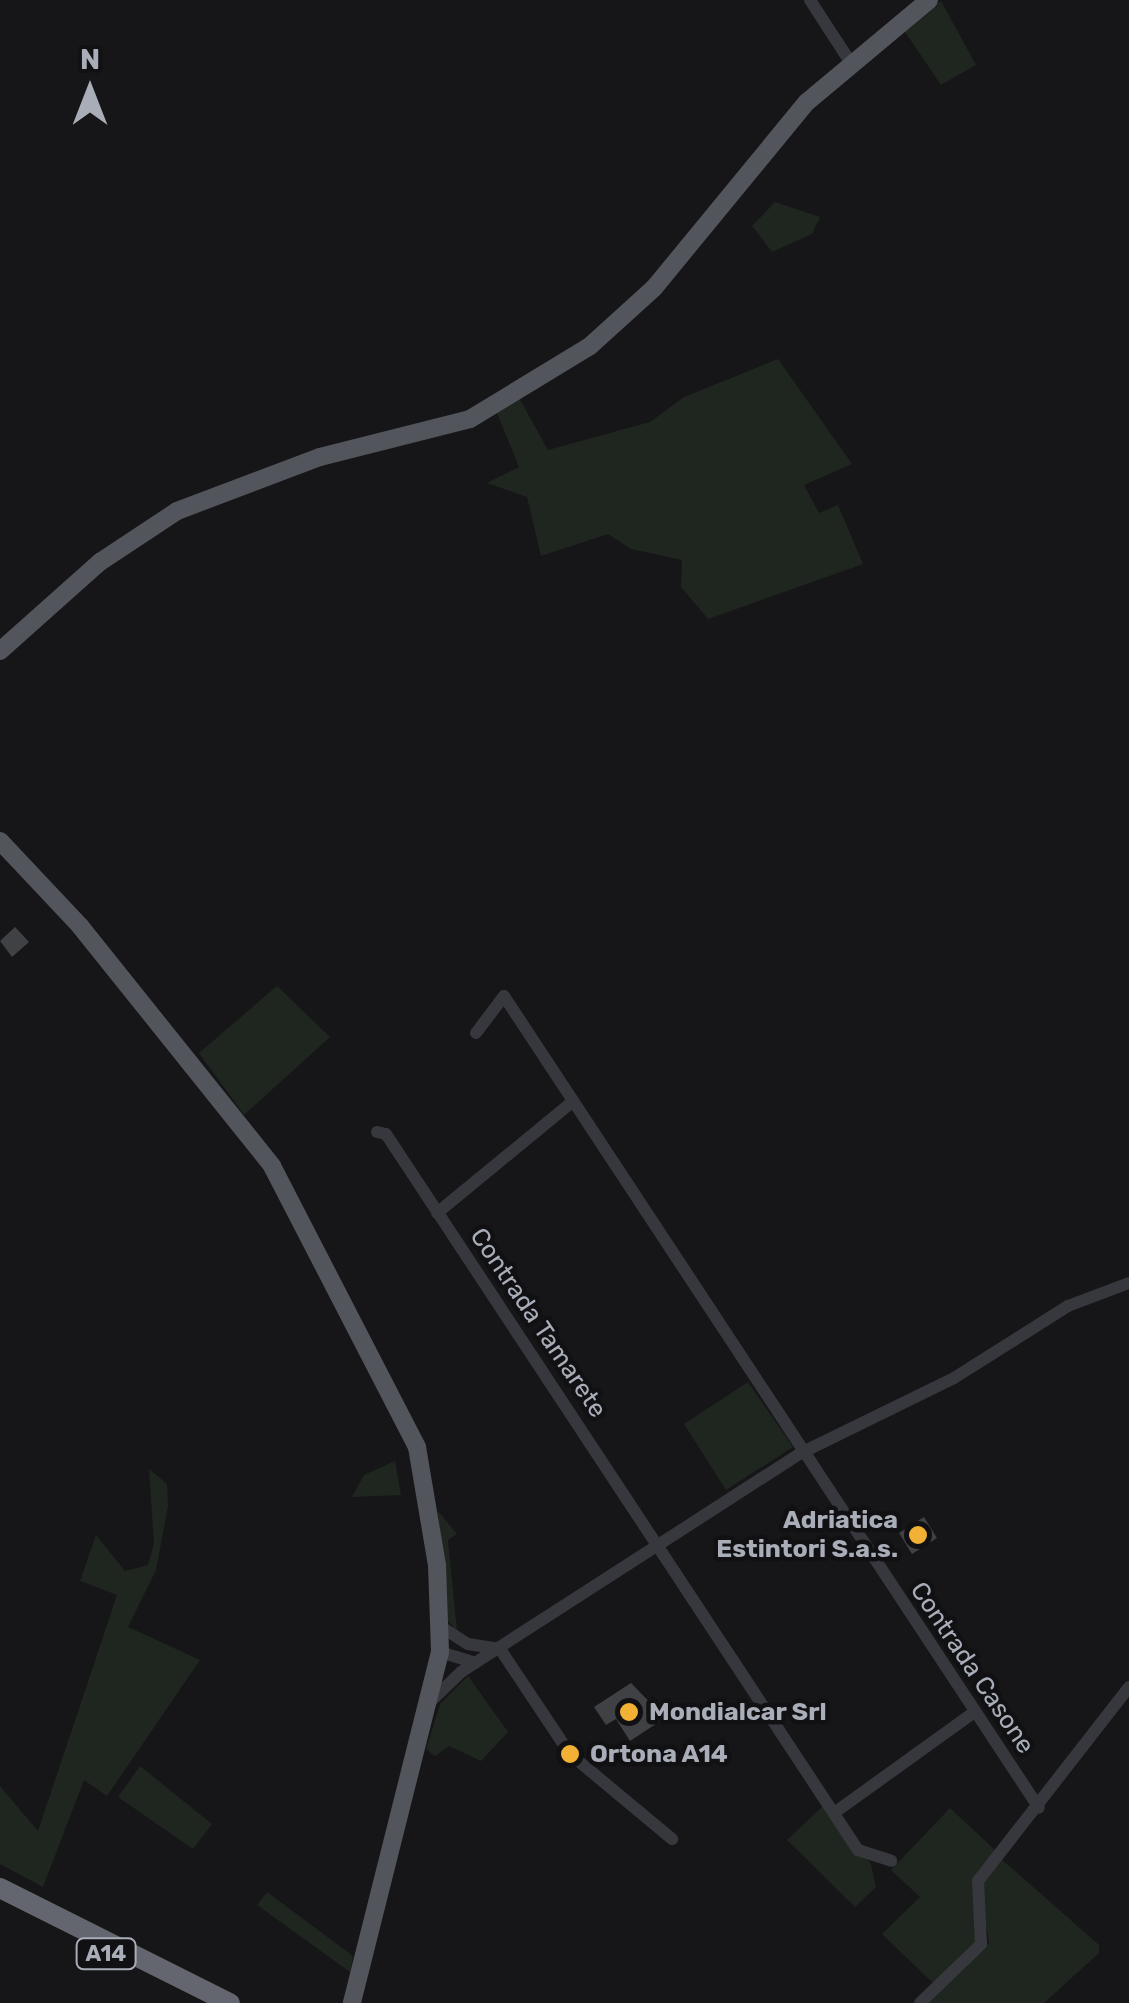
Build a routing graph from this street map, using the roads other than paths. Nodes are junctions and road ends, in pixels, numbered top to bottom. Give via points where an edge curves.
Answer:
1 (810, 0) edge
2 (930, 0) edge
3 (849, 60) junction
4 (0, 652) edge
5 (0, 841) edge
6 (476, 1033) dead end
7 (572, 1102) junction
8 (377, 1132) dead end
9 (437, 1213) junction
10 (1129, 1283) edge
11 (803, 1452) junction
12 (660, 1544) junction
13 (440, 1626) junction
14 (468, 1644) junction
15 (500, 1649) junction
16 (440, 1652) junction
17 (475, 1663) junction
18 (1129, 1687) edge
19 (429, 1704) junction
20 (973, 1713) junction
21 (1038, 1808) junction
22 (834, 1814) junction
23 (672, 1838) dead end
24 (891, 1862) dead end
25 (0, 1888) edge
26 (0, 1903) edge
27 (200, 2003) edge
28 (230, 2003) edge
29 (352, 2003) edge
30 (920, 2003) edge

1 - 3 street
2 - 3 main road
3 - 4 main road via 754,157 654,288 590,346 470,419 320,457 176,512 100,562
5 - 13 main road via 146,1006 294,1204 417,1448
6 - 7 street, Contrada Casone via 504,996
7 - 9 street
7 - 11 street, Contrada Casone
8 - 9 street, Contrada Tamarete via 386,1134
9 - 12 street, Contrada Tamarete
10 - 11 street via 1068,1306 954,1378
11 - 12 street
11 - 20 street, Contrada Casone
12 - 15 street
12 - 22 street, Contrada Tamarete
13 - 14 street
13 - 16 main road
14 - 15 street
14 - 16 street
15 - 17 street
15 - 23 street via 570,1754
16 - 17 street
16 - 19 main road
17 - 19 street
18 - 21 street
19 - 29 main road
20 - 21 street, Contrada Casone
20 - 22 street
21 - 30 street via 978,1881 981,1944
22 - 24 street, Contrada Tamarete via 858,1850
25 - 28 highway, A14
26 - 27 highway, A14

